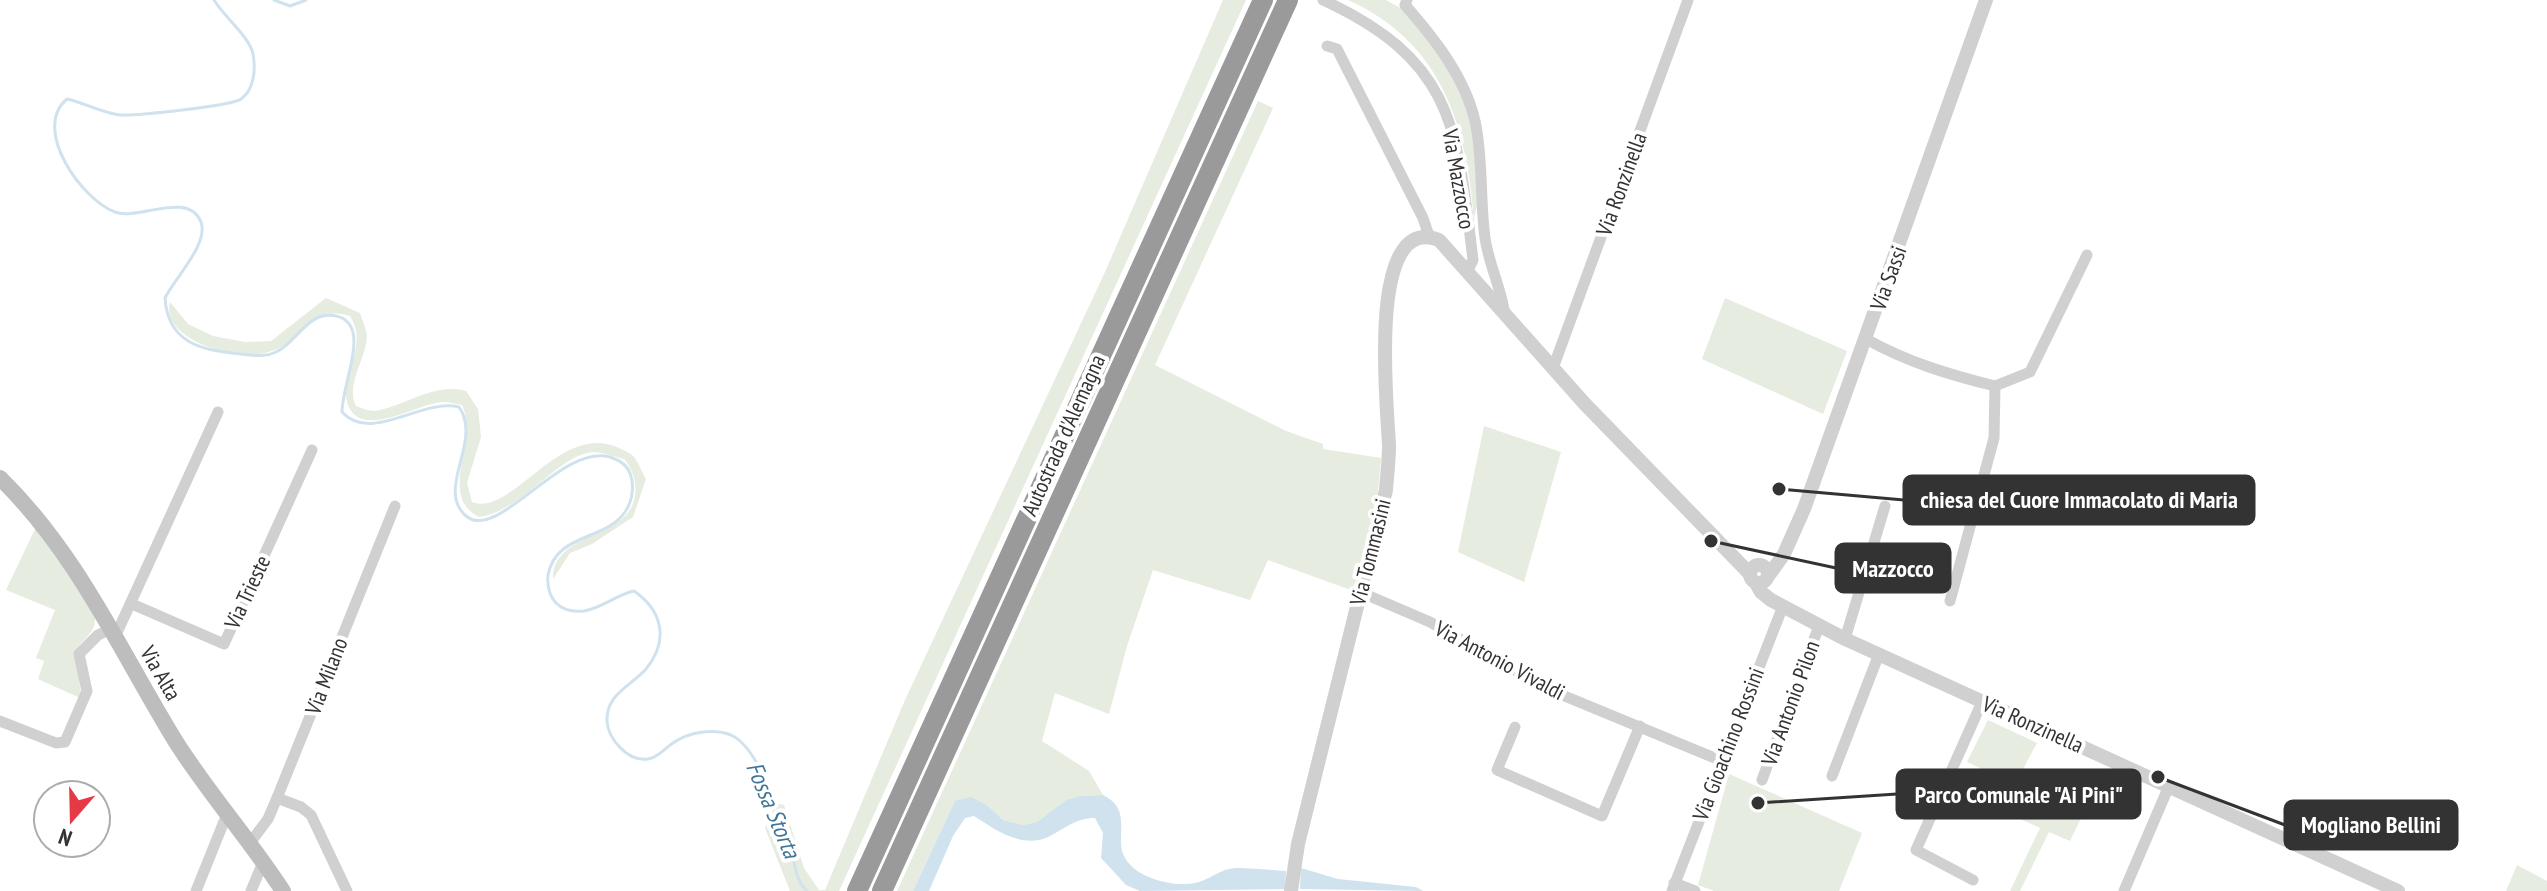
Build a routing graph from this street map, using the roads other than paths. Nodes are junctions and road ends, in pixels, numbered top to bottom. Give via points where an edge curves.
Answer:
1 (1263, 0) edge
2 (1288, 0) edge
3 (1407, 0) edge
4 (1688, 0) edge
5 (1325, 1) edge
6 (1983, 1) edge
7 (1327, 46) dead end
8 (1434, 238) junction
9 (2087, 255) dead end
10 (1467, 272) junction
11 (1505, 317) junction
12 (1866, 339) junction
13 (1553, 368) junction
14 (1995, 386) junction
15 (218, 412) dead end
16 (312, 450) dead end
17 (0, 478) edge
18 (395, 506) dead end
19 (1885, 506) dead end
20 (1760, 573) junction
21 (1360, 592) junction
22 (1780, 599) junction
23 (1950, 601) dead end
24 (132, 604) junction
25 (1819, 626) junction
26 (113, 633) junction
27 (1845, 639) junction
28 (1879, 654) junction
29 (1982, 702) junction
30 (0, 721) edge
31 (1640, 726) junction
32 (1515, 727) dead end
33 (1722, 761) junction
34 (1832, 776) dead end
35 (1762, 780) dead end
36 (2169, 786) junction
37 (277, 798) junction
38 (227, 814) junction
39 (250, 843) junction
40 (264, 860) junction
41 (1973, 880) dead end
42 (1673, 887) edge
43 (196, 891) edge
44 (251, 891) edge
45 (283, 891) edge
46 (347, 891) edge
47 (857, 891) edge
48 (882, 891) edge
49 (1291, 891) edge
50 (1695, 891) edge
51 (2124, 891) edge
52 (2398, 891) edge

1 - 47 highway, Autostrada d'Alemagna
2 - 48 highway, Autostrada d'Alemagna
3 - 11 street via 1405,5 1460,81 1475,121 1485,237
4 - 13 street, Via Ronzinella
5 - 10 street, Via Mazzocco via 1396,42 1421,67 1441,99 1457,153 1472,255
6 - 12 street, Via Sassi
7 - 8 street, Via Ronzinella via 1337,49
8 - 10 street, Via Ronzinella
8 - 21 street, Via Tommasini via 1417,237 1401,253 1388,294 1386,490
9 - 14 street via 2030,372
10 - 11 street, Via Ronzinella
11 - 13 street, Via Ronzinella
12 - 14 street via 1966,381
12 - 20 street, Via Sassi via 1784,554
13 - 20 street, Via Ronzinella via 1730,551
14 - 23 street via 1994,438
15 - 24 street
16 - 24 street, Via Trieste via 224,644
17 - 26 main road, Via Alta via 53,537
18 - 37 street, Via Milano
19 - 27 street
20 - 22 street, Via Ronzinella via 1770,593
21 - 31 street, Via Antonio Vivaldi via 1430,622 1550,690
21 - 49 street, Via Tommasini
22 - 25 street, Via Ronzinella
22 - 33 street, Via Gioachino Rossini
24 - 26 street
25 - 27 street, Via Ronzinella
25 - 35 street, Via Antonio Pilon
26 - 30 street via 98,635 79,654 87,691 65,742
26 - 38 main road, Via Alta via 180,748
27 - 28 street, Via Ronzinella
28 - 29 street, Via Ronzinella
28 - 34 street
29 - 36 street, Via Ronzinella
29 - 41 street via 1916,850
31 - 32 street via 1602,816 1497,770
31 - 33 street, Via Antonio Vivaldi
33 - 42 street, Via Gioachino Rossini
36 - 51 street
36 - 52 street, Via Ronzinella
37 - 39 street, Via Milano
37 - 46 street via 311,815
38 - 39 main road, Via Alta
38 - 43 street
39 - 40 main road, Via Alta
40 - 44 street
40 - 45 main road, Via Alta
42 - 50 street, Via Gioachino Rossini

